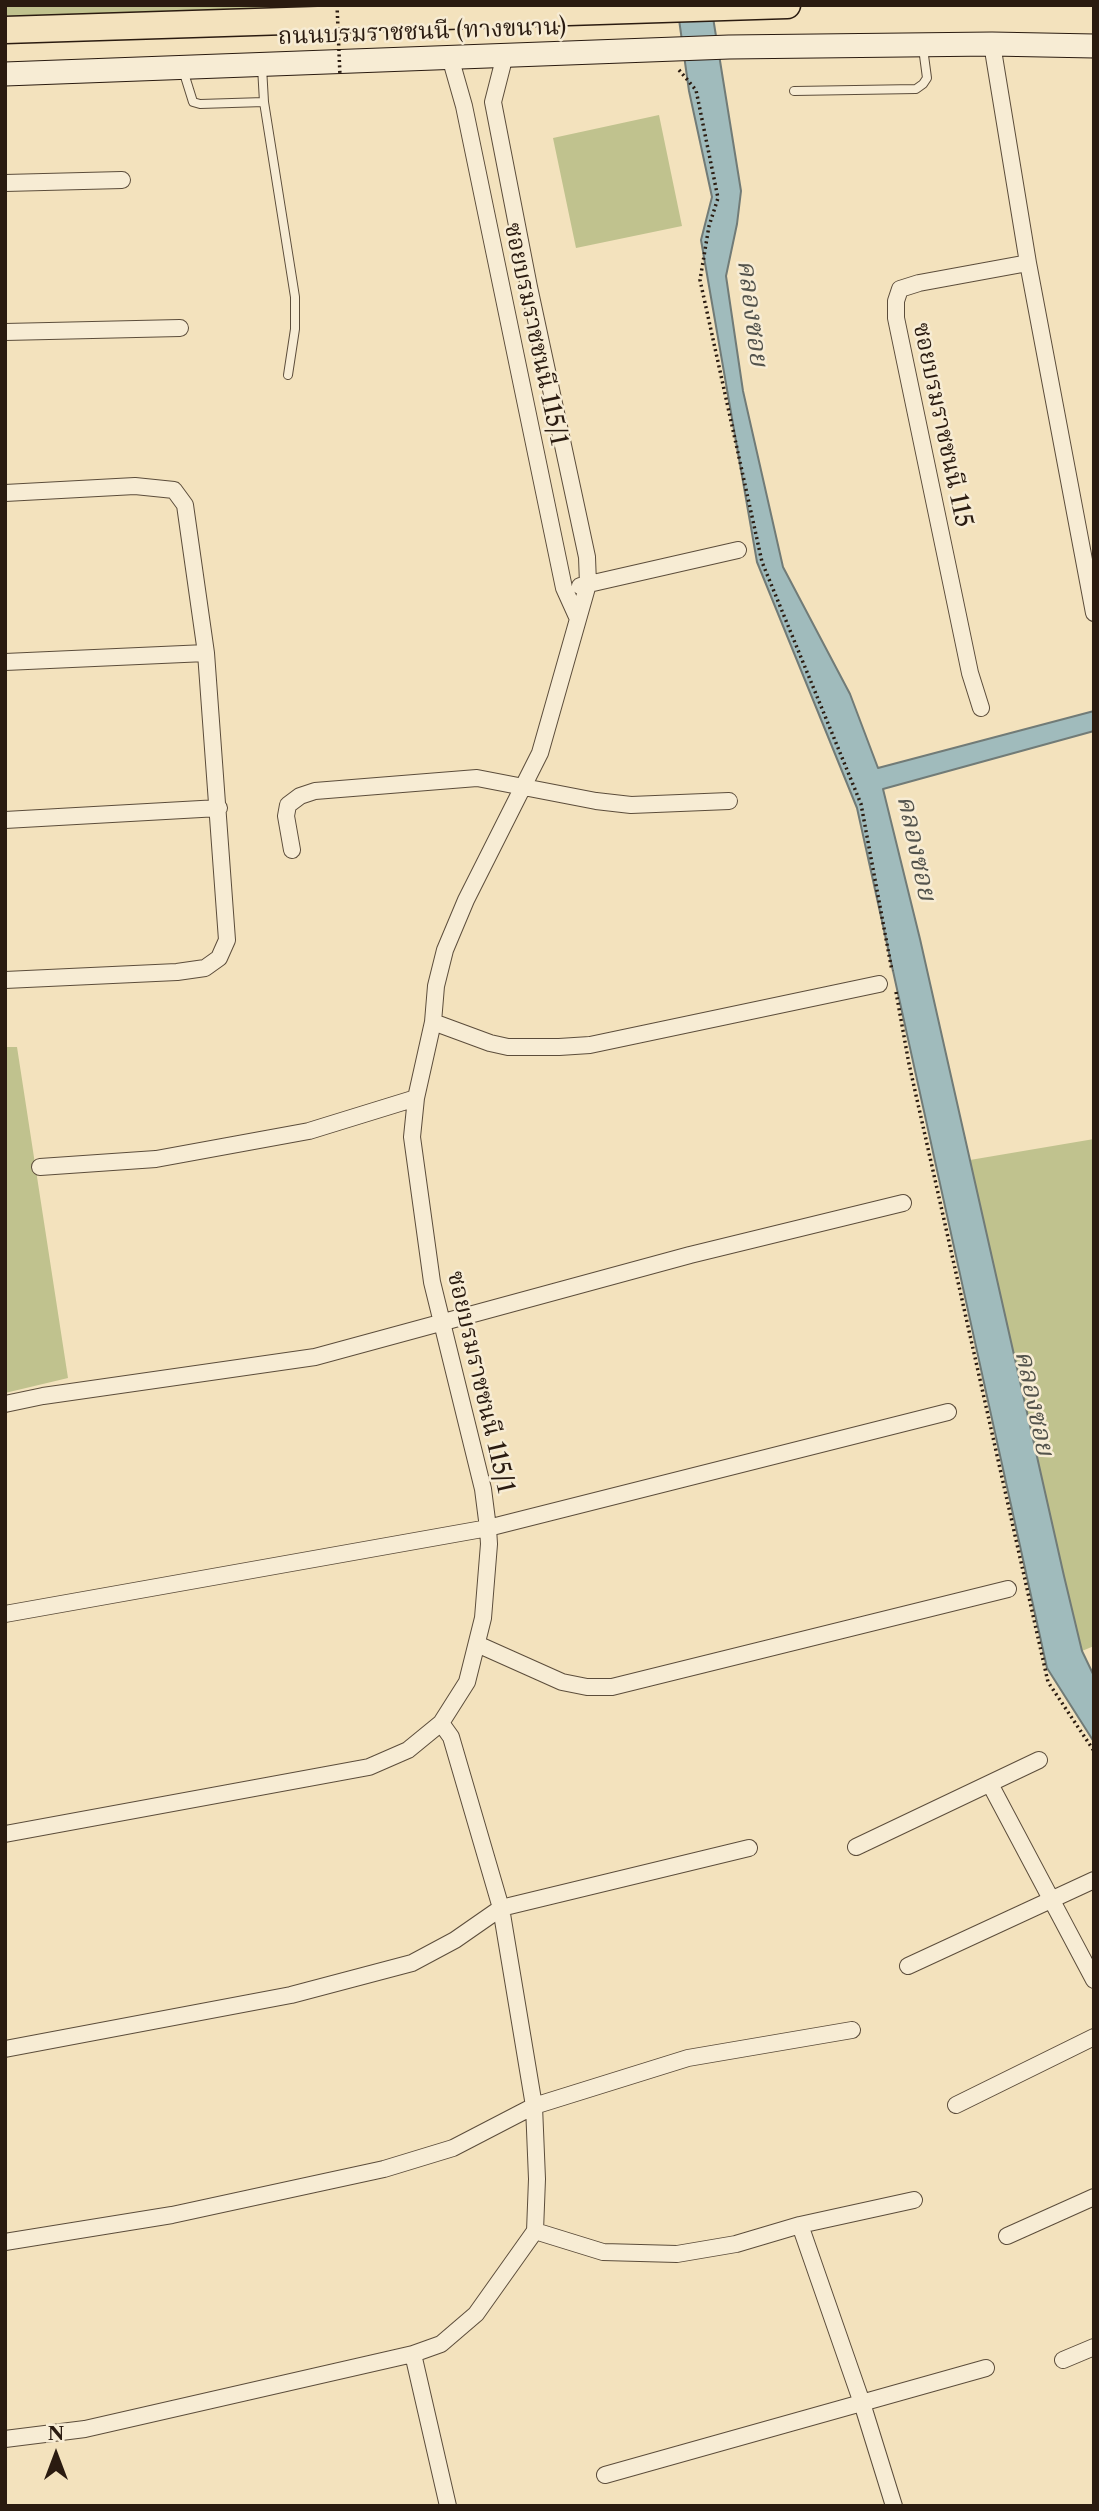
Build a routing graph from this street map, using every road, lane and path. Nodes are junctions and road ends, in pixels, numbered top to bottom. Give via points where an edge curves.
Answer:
1 (337, 5) edge
2 (788, 5) edge
3 (743, 6) edge
4 (5, 30) edge
5 (992, 44) junction
6 (922, 45) junction
7 (1094, 46) edge
8 (505, 55) junction
9 (450, 57) junction
10 (680, 59) junction
11 (262, 64) junction
12 (183, 67) junction
13 (5, 74) edge
14 (340, 76) dead end
15 (794, 92) dead end
16 (264, 102) junction
17 (493, 102) junction
18 (464, 106) junction
19 (122, 180) dead end
20 (5, 183) edge
21 (1028, 263) junction
22 (535, 313) junction
23 (508, 319) junction
24 (180, 328) dead end
25 (5, 332) edge
26 (288, 375) dead end
27 (567, 462) junction
28 (540, 468) junction
29 (5, 493) edge
30 (738, 550) dead end
31 (588, 584) junction
32 (564, 589) junction
33 (1094, 613) edge
34 (578, 619) junction
35 (206, 653) junction
36 (5, 662) edge
37 (981, 708) dead end
38 (524, 786) junction
39 (729, 802) dead end
40 (219, 808) junction
41 (5, 820) edge
42 (292, 850) dead end
43 (5, 980) edge
44 (878, 984) dead end
45 (433, 1022) junction
46 (416, 1098) junction
47 (40, 1167) dead end
48 (904, 1203) dead end
49 (441, 1322) junction
50 (5, 1404) edge
51 (948, 1412) dead end
52 (488, 1528) junction
53 (1008, 1589) dead end
54 (5, 1615) edge
55 (477, 1644) junction
56 (441, 1723) junction
57 (1094, 1751) edge
58 (1039, 1760) dead end
59 (990, 1784) junction
60 (5, 1834) edge
61 (856, 1847) dead end
62 (749, 1848) dead end
63 (1094, 1880) edge
64 (1051, 1900) junction
65 (501, 1908) junction
66 (908, 1966) dead end
67 (1094, 1980) edge
68 (852, 2031) dead end
69 (1094, 2037) edge
70 (5, 2049) edge
71 (956, 2105) dead end
72 (534, 2106) junction
73 (1094, 2197) edge
74 (914, 2200) dead end
75 (800, 2225) junction
76 (535, 2231) junction
77 (1007, 2236) dead end
78 (5, 2242) edge
79 (1094, 2347) edge
80 (413, 2354) junction
81 (1063, 2360) dead end
82 (986, 2368) dead end
83 (862, 2403) junction
84 (5, 2439) edge
85 (605, 2475) dead end
86 (448, 2506) edge
87 (894, 2506) edge

1 - 14 path, bridge
2 - 3 highway
3 - 4 highway
5 - 6 main road, ถนนบรมราชชนนี (ทางขนาน)
5 - 7 main road, ถนนบรมราชชนนี (ทางขนาน)
5 - 21 street
6 - 10 main road, ถนนบรมราชชนนี (ทางขนาน) via 729,47
6 - 15 lane via 927,78 916,89
8 - 9 main road, ถนนบรมราชชนนี (ทางขนาน)
8 - 10 main road, ถนนบรมราชชนนี (ทางขนาน)
8 - 17 street, ซอยบรมราชชนนี 115/1
9 - 11 main road, ถนนบรมราชชนนี (ทางขนาน)
9 - 18 street, ซอยบรมราชชนนี 115/1
10 - 57 path via 696,90 718,198 700,280 762,562 861,804 909,1064 1048,1682
11 - 12 main road, ถนนบรมราชชนนี (ทางขนาน)
11 - 16 lane
12 - 13 main road, ถนนบรมราชชนนี (ทางขนาน)
12 - 16 lane via 193,102
16 - 26 lane via 295,297
17 - 18 street
17 - 22 street, ซอยบรมราชชนนี 115/1
18 - 23 street, ซอยบรมราชชนนี 115/1
19 - 20 street
21 - 33 street
21 - 37 street, ซอยบรมราชชนนี 115 via 910,286 900,289 896,301 970,673
22 - 23 street
22 - 27 street, ซอยบรมราชชนนี 115/1
23 - 28 street, ซอยบรมราชชนนี 115/1
24 - 25 street
27 - 28 street
27 - 31 street, ซอยบรมราชชนนี 115/1 via 587,556
28 - 32 street, ซอยบรมราชชนนี 115/1
29 - 35 street via 135,486 174,490 185,505
30 - 31 street
31 - 32 street
31 - 34 street, ซอยบรมราชชนนี 115/1
32 - 34 street, ซอยบรมราชชนนี 115/1
34 - 38 street, ซอยบรมราชชนนี 115/1 via 540,753
35 - 36 street
35 - 40 street
38 - 39 street via 631,805
38 - 42 street via 477,778 315,791 288,805
38 - 45 street, ซอยบรมราชชนนี 115/1 via 445,950
40 - 41 street
40 - 43 street via 228,940 219,958 205,968 177,972
44 - 45 street via 590,1045 508,1047
45 - 46 street, ซอยบรมราชชนนี 115/1
46 - 47 street via 309,1131 156,1159
46 - 49 street, ซอยบรมราชชนนี 115/1 via 412,1137
48 - 49 street
49 - 50 street via 315,1357
49 - 52 street, ซอยบรมราชชนนี 115/1 via 483,1489
51 - 52 street
52 - 54 street
52 - 55 street, ซอยบรมราชชนนี 115/1 via 483,1618
53 - 55 street via 612,1687 562,1682
55 - 56 street, ซอยบรมราชชนนี 115/1 via 467,1682
56 - 60 street, ซอยบรมราชชนนี 115/1 via 408,1750 369,1767
56 - 65 street via 451,1737
58 - 59 street
59 - 61 street
59 - 64 street
62 - 65 street
63 - 64 street
64 - 66 street
64 - 67 street
65 - 70 street via 412,1963 291,1995
65 - 72 street
68 - 72 street via 688,2058
69 - 71 street
72 - 76 street
72 - 78 street via 453,2148 384,2169 172,2215
73 - 77 street
74 - 75 street
75 - 76 street via 736,2245 677,2254 603,2252
75 - 83 street
76 - 80 street via 476,2314 441,2344
79 - 81 street
80 - 84 street via 85,2429
80 - 86 street
82 - 83 street
83 - 85 street
83 - 87 street

